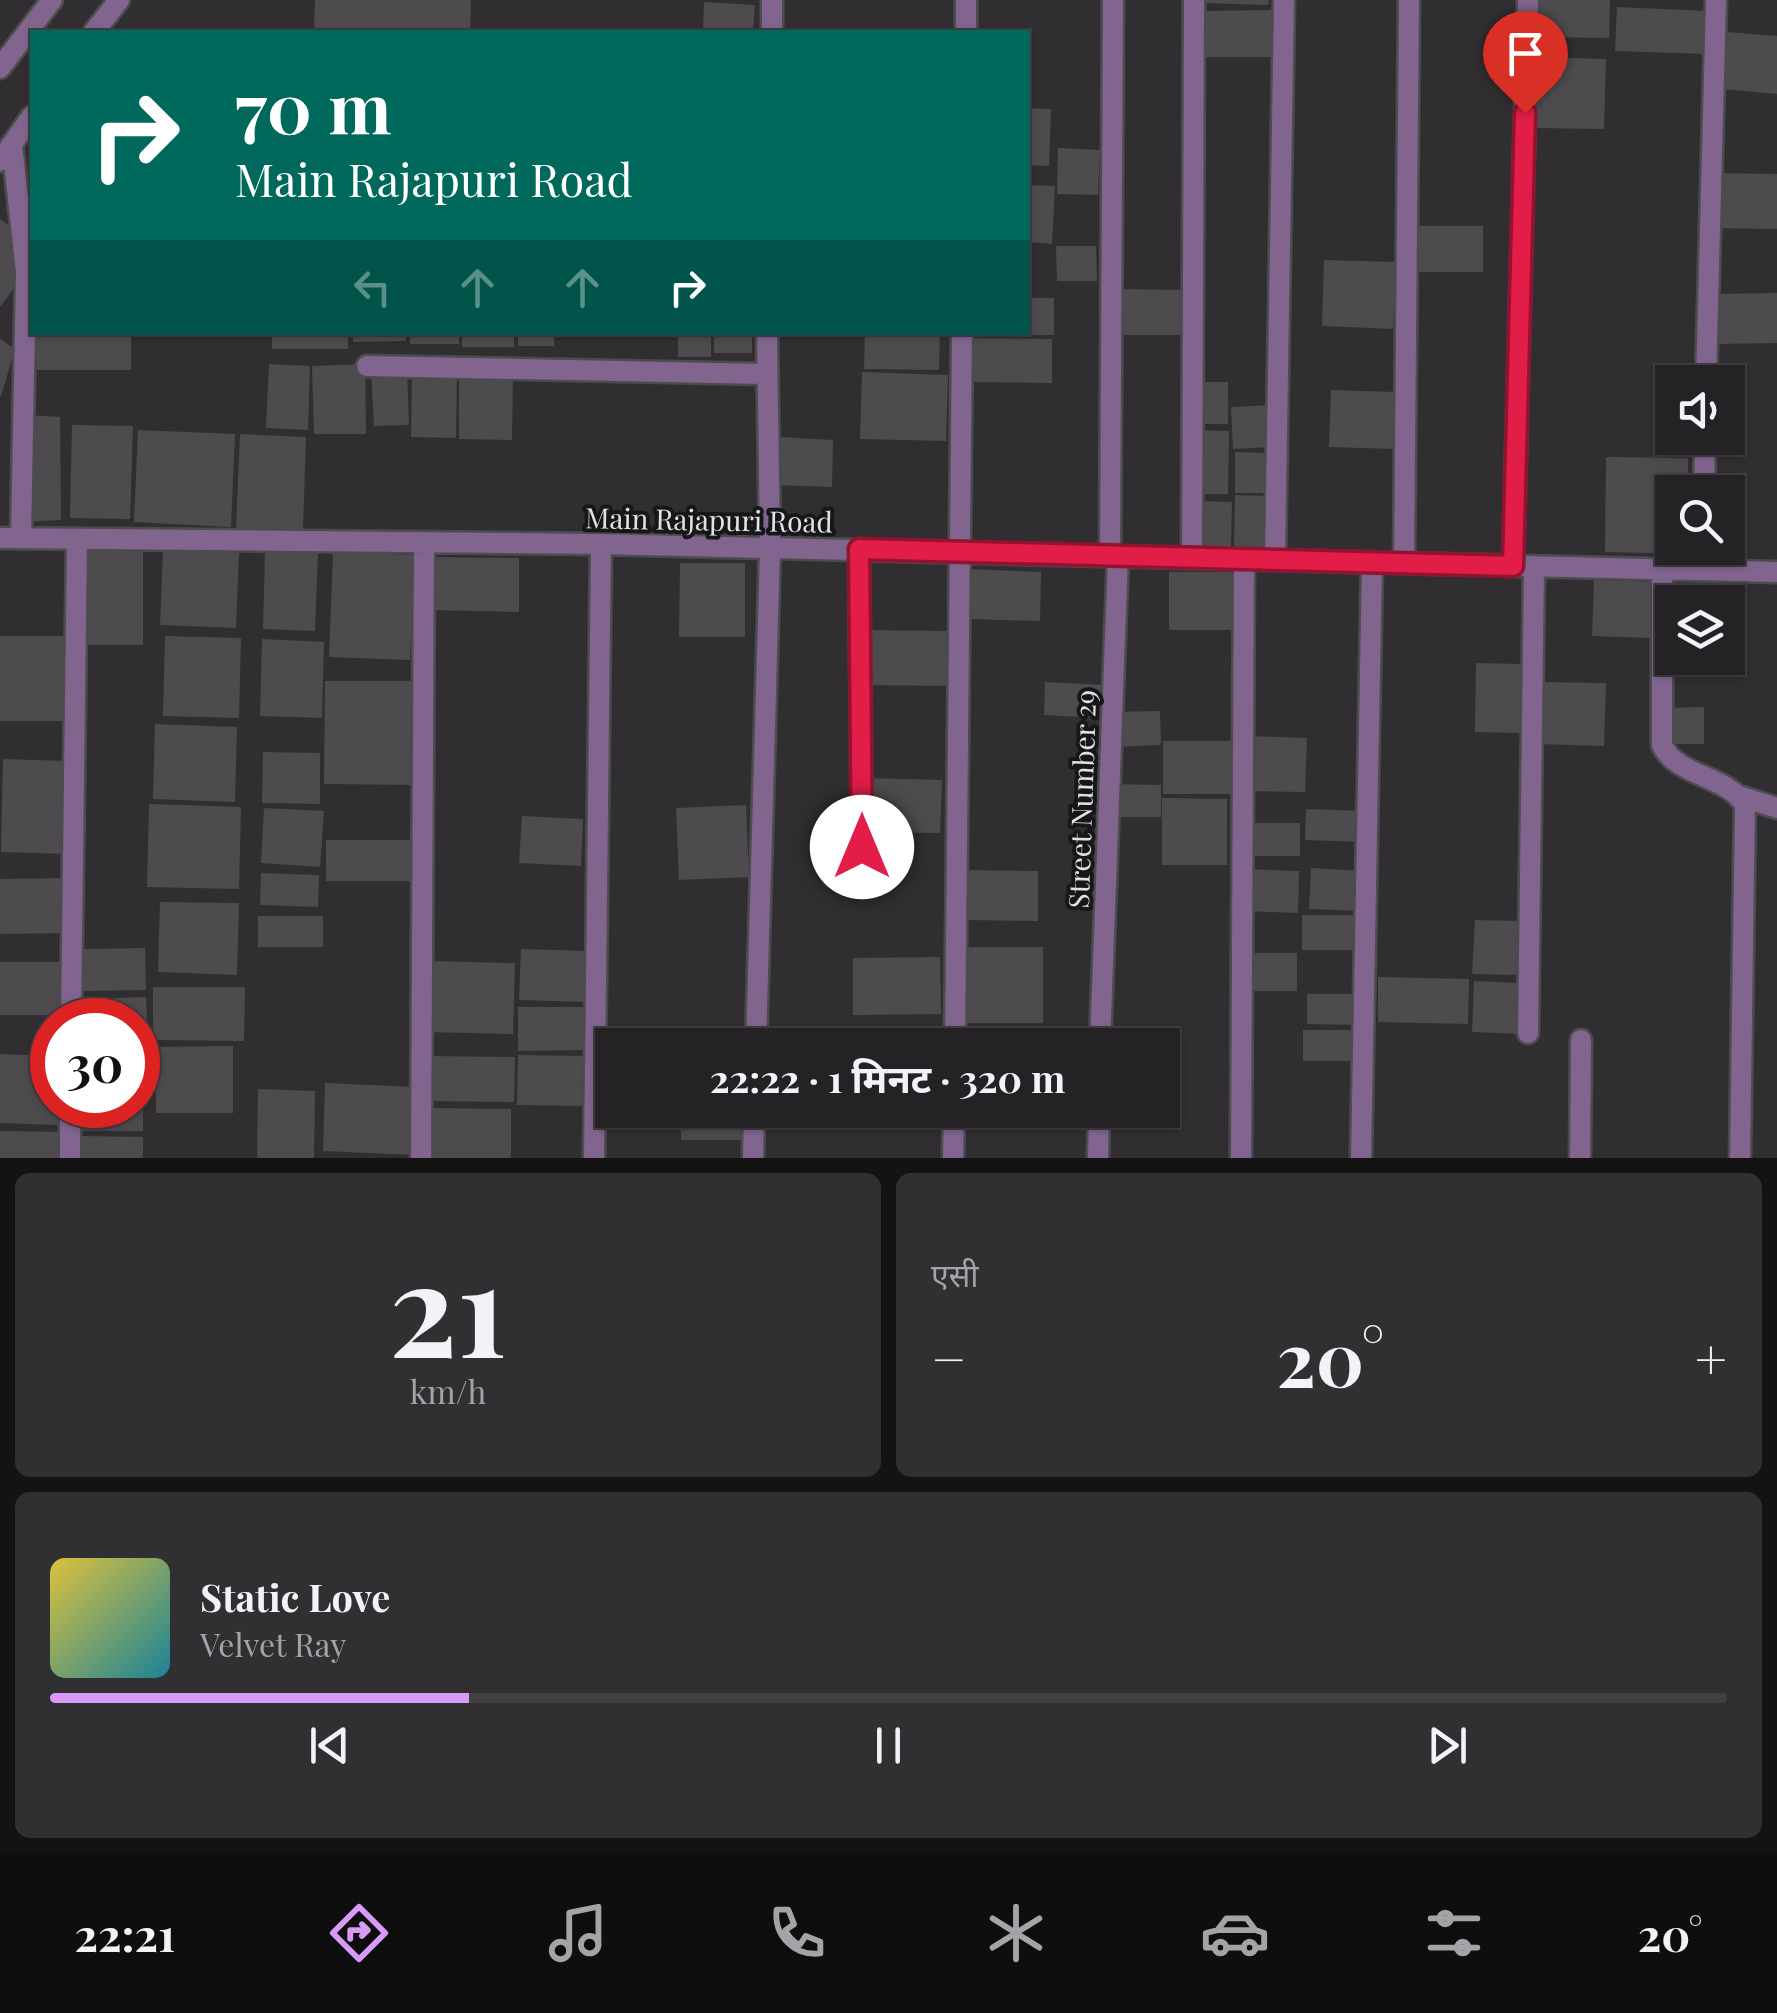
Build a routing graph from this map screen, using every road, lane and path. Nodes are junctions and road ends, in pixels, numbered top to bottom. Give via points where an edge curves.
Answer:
1 (52, 0) edge
2 (119, 0) edge
3 (772, 0) edge
4 (966, 0) edge
5 (1112, 0) edge
6 (1194, 0) edge
7 (1284, 0) edge
8 (1409, 0) edge
9 (1528, 0) edge
10 (1716, 0) edge
11 (96, 30) edge
12 (772, 30) edge
13 (966, 30) edge
14 (0, 68) edge
15 (30, 119) edge
16 (6, 153) edge
17 (766, 335) edge
18 (962, 335) edge
19 (1706, 365) edge
20 (366, 366) dead end
21 (765, 374) junction
22 (10, 538) edge
23 (77, 539) junction
24 (424, 543) junction
25 (601, 544) junction
26 (770, 548) junction
27 (859, 549) junction
28 (960, 553) junction
29 (1114, 555) junction
30 (1192, 556) junction
31 (1244, 558) junction
32 (1275, 559) junction
33 (1372, 562) junction
34 (1404, 563) junction
35 (1702, 565) edge
36 (1523, 566) junction
37 (1662, 569) junction
38 (1702, 570) junction
39 (1777, 572) edge
40 (1739, 796) junction
41 (1777, 808) edge
42 (862, 847) dead end
43 (71, 998) edge
44 (756, 1028) edge
45 (955, 1028) edge
46 (1100, 1028) edge
47 (1528, 1033) dead end
48 (1582, 1040) dead end
49 (70, 1128) edge
50 (754, 1128) edge
51 (954, 1128) edge
52 (1099, 1128) edge
53 (70, 1158) edge
54 (421, 1158) edge
55 (594, 1158) edge
56 (753, 1158) edge
57 (954, 1158) edge
58 (1098, 1158) edge
59 (1241, 1158) edge
60 (1361, 1158) edge
61 (1580, 1158) edge
62 (1740, 1158) edge

1 - 14 street
2 - 11 street
3 - 12 street
4 - 13 street
5 - 29 street, Street Number 29
6 - 30 street
7 - 32 street
8 - 34 street
9 - 36 street
10 - 19 street
15 - 16 street
16 - 22 street via 26,272
17 - 21 street
18 - 28 street
20 - 21 street
21 - 26 street
22 - 23 street, Main Rajapuri Road
23 - 24 street, Main Rajapuri Road
23 - 43 street
24 - 25 street, Main Rajapuri Road
24 - 54 street
25 - 26 street, Main Rajapuri Road
25 - 55 street
26 - 27 street, Main Rajapuri Road
26 - 44 street
27 - 28 street, Main Rajapuri Road
27 - 42 street
28 - 29 street, Main Rajapuri Road
28 - 45 street
29 - 30 street, Main Rajapuri Road
29 - 46 street, Street Number 29
30 - 31 street, Main Rajapuri Road
31 - 32 street, Main Rajapuri Road
31 - 59 street
32 - 33 street, Main Rajapuri Road
33 - 34 street, Main Rajapuri Road
33 - 60 street
34 - 36 street, Main Rajapuri Road
35 - 38 street
36 - 37 street, Main Rajapuri Road
36 - 47 street
37 - 38 street, Main Rajapuri Road
37 - 40 street via 1662,745 1674,760
38 - 39 street, Main Rajapuri Road
40 - 41 street
40 - 62 street via 1745,819
48 - 61 street
49 - 53 street
50 - 56 street
51 - 57 street
52 - 58 street

